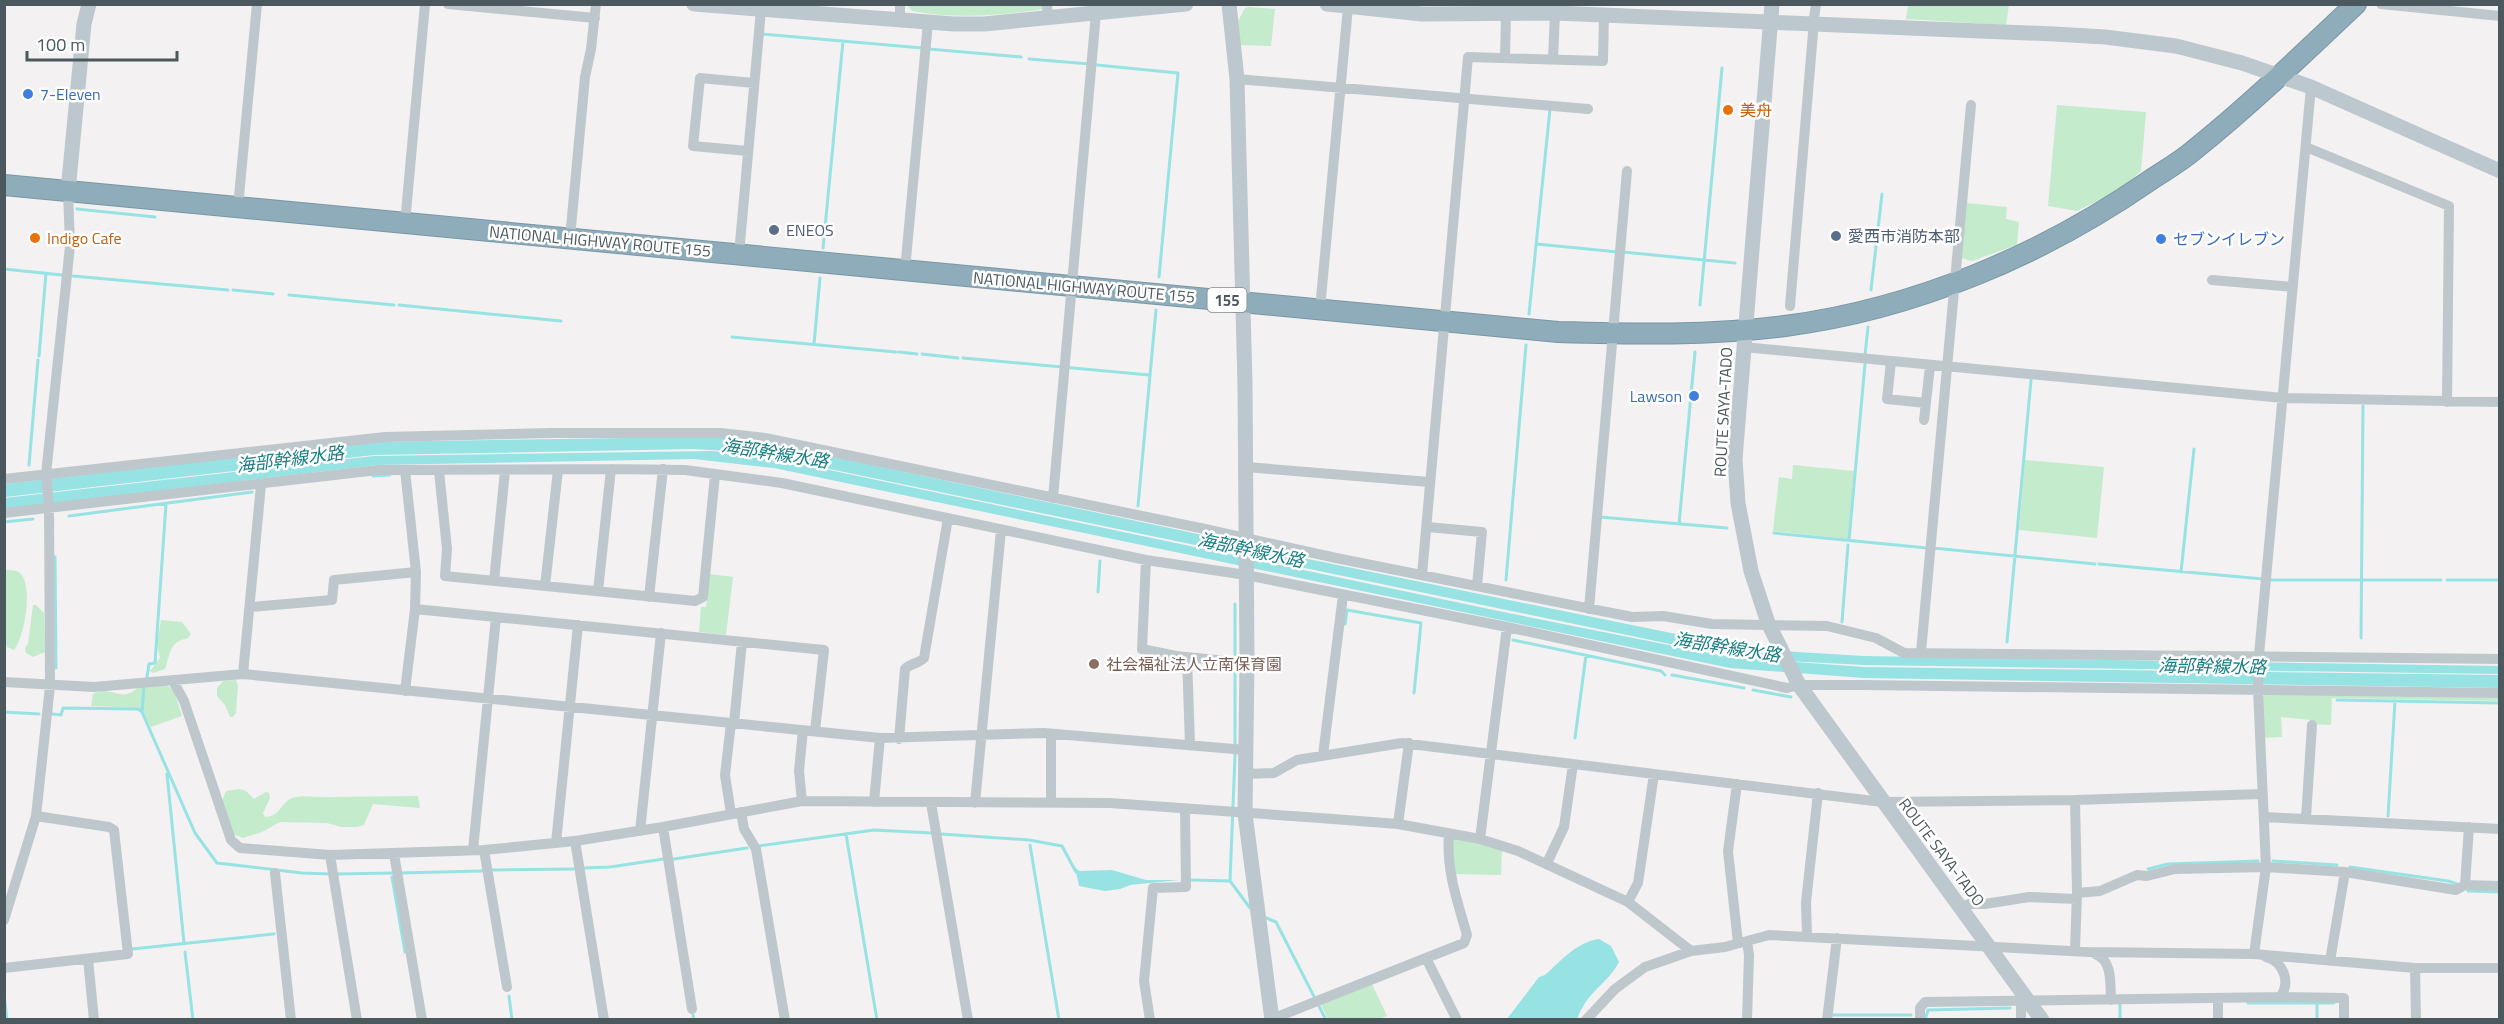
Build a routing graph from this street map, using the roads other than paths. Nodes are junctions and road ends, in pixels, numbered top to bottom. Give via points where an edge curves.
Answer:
1 (89, 4) edge
2 (257, 4) edge
3 (425, 4) edge
4 (448, 4) edge
5 (596, 4) edge
6 (694, 4) edge
7 (900, 4) edge
8 (1229, 4) edge
9 (1327, 4) edge
10 (1772, 4) edge
11 (1816, 4) edge
12 (2356, 4) edge
13 (2381, 4) edge
14 (1175, 5) edge
15 (1348, 7) junction
16 (761, 10) junction
17 (836, 10) edge
18 (1626, 10) edge
19 (1048, 11) edge
20 (1506, 12) junction
21 (1096, 13) junction
22 (1555, 13) junction
23 (1604, 15) junction
24 (2499, 16) edge
25 (595, 18) junction
26 (1815, 18) dead end
27 (900, 20) junction
28 (928, 22) junction
29 (1771, 23) junction
30 (1813, 33) dead end
31 (1505, 58) junction
32 (1553, 59) junction
33 (2279, 76) junction
34 (1237, 79) junction
35 (754, 83) junction
36 (1341, 87) junction
37 (2312, 87) junction
38 (1466, 99) junction
39 (1971, 105) dead end
40 (1588, 109) dead end
41 (2306, 147) junction
42 (748, 151) junction
43 (1628, 171) dead end
44 (2499, 171) edge
45 (4, 185) edge
46 (68, 191) junction
47 (238, 207) junction
48 (405, 223) junction
49 (570, 238) junction
50 (739, 254) junction
51 (905, 270) junction
52 (2212, 280) dead end
53 (1956, 282) junction
54 (1073, 286) junction
55 (2293, 287) junction
56 (1243, 301) junction
57 (1790, 306) dead end
58 (1320, 309) junction
59 (1445, 321) junction
60 (1612, 333) junction
61 (1745, 338) junction
62 (1891, 362) junction
63 (1930, 366) junction
64 (1948, 367) junction
65 (2283, 398) junction
66 (2447, 402) junction
67 (2499, 402) edge
68 (1926, 403) junction
69 (1924, 420) dead end
70 (1246, 467) junction
71 (611, 468) junction
72 (663, 469) junction
73 (405, 470) junction
74 (558, 470) junction
75 (439, 471) junction
76 (505, 471) junction
77 (715, 475) junction
78 (46, 476) junction
79 (4, 479) edge
80 (1429, 482) junction
81 (261, 484) junction
82 (1053, 498) junction
83 (49, 507) junction
84 (4, 513) edge
85 (948, 518) junction
86 (1427, 527) junction
87 (1001, 530) junction
88 (1247, 540) junction
89 (1146, 560) junction
90 (416, 572) junction
91 (1246, 575) junction
92 (1422, 575) junction
93 (494, 581) junction
94 (545, 586) junction
95 (1477, 586) junction
96 (598, 591) junction
97 (1343, 595) junction
98 (650, 597) junction
99 (250, 607) junction
100 (415, 609) junction
101 (1589, 609) junction
102 (496, 617) junction
103 (578, 625) junction
104 (1507, 627) junction
105 (1771, 630) junction
106 (660, 633) junction
107 (742, 642) junction
108 (1921, 652) junction
109 (1187, 657) junction
110 (2259, 658) junction
111 (2499, 659) edge
112 (1240, 663) junction
113 (243, 674) junction
114 (173, 681) junction
115 (4, 682) edge
116 (1799, 685) junction
117 (50, 686) junction
118 (2258, 688) junction
119 (405, 690) junction
120 (2499, 693) edge
121 (488, 699) junction
122 (570, 708) junction
123 (652, 715) junction
124 (732, 723) junction
125 (2312, 725) dead end
126 (809, 731) junction
127 (1051, 734) junction
128 (981, 735) junction
129 (880, 738) junction
130 (899, 739) junction
131 (1408, 743) junction
132 (1190, 746) junction
133 (1239, 750) junction
134 (1490, 753) junction
135 (1323, 754) junction
136 (1574, 764) junction
137 (1246, 774) junction
138 (1653, 774) junction
139 (1737, 784) junction
140 (1818, 793) junction
141 (2262, 794) junction
142 (2075, 800) junction
143 (802, 801) junction
144 (874, 802) junction
145 (1882, 802) junction
146 (931, 803) junction
147 (975, 803) junction
148 (1050, 803) junction
149 (1185, 809) junction
150 (736, 813) junction
151 (1236, 813) junction
152 (36, 816) junction
153 (2264, 817) junction
154 (2306, 818) junction
155 (1398, 824) junction
156 (663, 827) junction
157 (2469, 828) junction
158 (2499, 830) edge
159 (640, 831) junction
160 (1449, 833) junction
161 (1480, 839) junction
162 (575, 841) junction
163 (556, 843) junction
164 (479, 850) junction
165 (394, 854) junction
166 (330, 855) junction
167 (1547, 863) junction
168 (2266, 867) junction
169 (2345, 872) junction
170 (275, 873) dead end
171 (2465, 885) junction
172 (2499, 886) edge
173 (2077, 896) junction
174 (1628, 902) junction
175 (1961, 908) junction
176 (4, 920) edge
177 (1807, 936) junction
178 (1837, 938) junction
179 (1743, 942) junction
180 (1991, 947) junction
181 (2075, 950) junction
182 (1691, 951) junction
183 (2089, 952) junction
184 (2254, 954) junction
185 (1426, 958) junction
186 (88, 959) junction
187 (2330, 961) junction
188 (4, 968) edge
189 (2415, 968) junction
190 (2499, 968) edge
191 (507, 987) dead end
192 (2280, 997) junction
193 (2218, 999) junction
194 (2111, 1000) junction
195 (2025, 1001) junction
196 (692, 1009) dead end
197 (1272, 1019) edge
198 (94, 1020) edge
199 (291, 1020) edge
200 (357, 1020) edge
201 (422, 1020) edge
202 (604, 1020) edge
203 (785, 1020) edge
204 (968, 1020) edge
205 (1150, 1020) edge
206 (1456, 1020) edge
207 (1586, 1020) edge
208 (1747, 1020) edge
209 (1827, 1020) edge
210 (1920, 1020) edge
211 (2021, 1020) edge
212 (2042, 1020) edge
213 (2218, 1020) edge
214 (2344, 1020) edge
215 (2416, 1020) edge

1 - 46 street
2 - 47 street
3 - 48 street
4 - 25 street
5 - 25 street
6 - 16 street
7 - 27 street
8 - 34 street
9 - 15 street
10 - 29 street, ROUTE SAYA-TADO
11 - 26 street
12 - 33 highway, NATIONAL HIGHWAY ROUTE 155 / 155
13 - 24 street
14 - 21 street
15 - 20 street via 1422,14
15 - 36 street
16 - 17 street
16 - 35 street
17 - 27 street
18 - 23 street
18 - 29 street
19 - 21 street
19 - 28 street via 984,24
20 - 22 street
20 - 31 street
21 - 54 street
22 - 23 street
22 - 32 street
23 - 32 street via 1603,61
25 - 49 street via 585,77
27 - 28 street
28 - 51 street
29 - 33 street via 2105,37 2176,46
29 - 61 street, ROUTE SAYA-TADO
30 - 57 street
31 - 32 street
31 - 38 street via 1468,57
33 - 37 street
33 - 53 highway, NATIONAL HIGHWAY ROUTE 155 / 155 via 2193,151 2127,197 2041,246
34 - 36 street
34 - 56 street
35 - 42 street
35 - 42 street via 700,78 693,146
36 - 38 street
36 - 58 street
37 - 41 street
37 - 44 street
38 - 40 street
38 - 59 street
39 - 53 street
41 - 55 street
41 - 66 street via 2449,206
42 - 50 street
43 - 60 street
45 - 46 highway, NATIONAL HIGHWAY ROUTE 155 / 155
46 - 47 highway, NATIONAL HIGHWAY ROUTE 155 / 155
46 - 78 street via 70,246
47 - 48 highway, NATIONAL HIGHWAY ROUTE 155 / 155
48 - 49 highway, NATIONAL HIGHWAY ROUTE 155 / 155
49 - 50 highway, NATIONAL HIGHWAY ROUTE 155 / 155
50 - 51 highway, NATIONAL HIGHWAY ROUTE 155 / 155
51 - 54 highway, NATIONAL HIGHWAY ROUTE 155 / 155
52 - 55 street
53 - 61 highway, NATIONAL HIGHWAY ROUTE 155 / 155 via 1853,314 1785,326
53 - 64 street
54 - 56 highway, NATIONAL HIGHWAY ROUTE 155 / 155
54 - 82 street
55 - 65 street
56 - 58 highway, NATIONAL HIGHWAY ROUTE 155 / 155
56 - 70 street
58 - 59 highway, NATIONAL HIGHWAY ROUTE 155 / 155
59 - 60 highway, NATIONAL HIGHWAY ROUTE 155 / 155
59 - 80 street
60 - 61 highway, NATIONAL HIGHWAY ROUTE 155 / 155
60 - 101 street
61 - 62 street
61 - 105 street, ROUTE SAYA-TADO via 1735,459 1738,503 1751,571
62 - 63 street
62 - 68 street via 1887,399
63 - 64 street
63 - 68 street
64 - 65 street
64 - 108 street
65 - 66 street
65 - 110 street
66 - 67 street
68 - 69 street
70 - 80 street
70 - 88 street
71 - 72 street
71 - 74 street
71 - 96 street
72 - 77 street
72 - 98 street
73 - 75 street
73 - 81 street
73 - 90 street
74 - 76 street
74 - 94 street
75 - 76 street
75 - 93 street via 447,549 445,576
76 - 93 street
77 - 85 street via 782,483
77 - 98 street via 703,597 695,601
78 - 79 street
78 - 82 street via 385,437 721,433 765,438
78 - 83 street
80 - 86 street
81 - 83 street
81 - 99 street
82 - 88 street
83 - 84 street
83 - 117 street
85 - 87 street
85 - 130 street via 924,658 905,669
86 - 92 street
86 - 95 street via 1482,532
87 - 89 street
87 - 128 street
88 - 91 street
88 - 92 street
89 - 91 street
89 - 109 street via 1142,649
90 - 99 street via 334,580 332,600
90 - 100 street
91 - 97 street
91 - 112 street
92 - 95 street
93 - 94 street
94 - 96 street
95 - 101 street
96 - 98 street
97 - 104 street
97 - 135 street
99 - 113 street
100 - 102 street
100 - 119 street
101 - 105 street via 1632,617 1663,616
102 - 103 street
102 - 121 street
103 - 106 street
103 - 122 street
104 - 116 street via 1749,681 1787,688
104 - 134 street
105 - 108 street via 1827,626 1876,638 1904,653
105 - 116 street, ROUTE SAYA-TADO
106 - 107 street
106 - 123 street
107 - 124 street
107 - 126 street via 824,650
108 - 110 street
109 - 112 street
109 - 132 street
110 - 111 street
110 - 118 street
112 - 133 street
113 - 114 street
113 - 119 street
114 - 117 street via 103,687
114 - 166 street via 184,701 235,846
115 - 117 street
116 - 118 street
116 - 145 street, ROUTE SAYA-TADO
117 - 152 street
118 - 120 street
118 - 141 street
119 - 121 street
121 - 122 street
121 - 164 street
122 - 123 street
122 - 163 street
123 - 124 street
123 - 159 street
124 - 126 street
124 - 150 street via 725,775
125 - 154 street
126 - 129 street
126 - 143 street via 799,771
127 - 128 street
127 - 132 street
127 - 148 street
128 - 130 street
128 - 147 street
129 - 130 street
129 - 144 street
131 - 134 street
131 - 135 street
131 - 155 street
132 - 133 street
133 - 137 street
134 - 136 street
134 - 161 street
135 - 137 street via 1297,760 1274,773
136 - 138 street
136 - 167 street via 1564,827
137 - 151 street
138 - 139 street
138 - 174 street via 1638,883
139 - 140 street
139 - 179 street via 1728,851
140 - 145 street
140 - 177 street via 1806,902
141 - 142 street
141 - 153 street
142 - 145 street
142 - 173 street
143 - 144 street
143 - 150 street
144 - 146 street
145 - 175 street, ROUTE SAYA-TADO
146 - 147 street
146 - 204 street
147 - 148 street
148 - 149 street
149 - 151 street
149 - 205 street via 1186,887 1153,888 1144,981
150 - 156 street
150 - 203 street via 756,849
151 - 155 street
151 - 197 street
152 - 176 street
152 - 186 street via 114,830 128,954
153 - 154 street
153 - 168 street
154 - 157 street
155 - 160 street
156 - 159 street
156 - 196 street
157 - 158 street
157 - 171 street
159 - 162 street
160 - 161 street
160 - 185 street via 1450,876 1467,935 1464,942
161 - 167 street
162 - 163 street
162 - 202 street
163 - 164 street
164 - 165 street
164 - 191 street
165 - 166 street
165 - 201 street
166 - 200 street
167 - 174 street
168 - 169 street
168 - 173 street via 2175,869 2137,875
168 - 184 street
169 - 171 street via 2456,890
169 - 187 street
170 - 199 street
171 - 172 street
173 - 175 street via 2030,897
173 - 181 street
174 - 182 street
175 - 180 street, ROUTE SAYA-TADO
177 - 178 street
177 - 179 street via 1769,935
178 - 180 street
178 - 209 street
179 - 182 street
179 - 208 street via 1749,955
180 - 181 street
180 - 195 street, ROUTE SAYA-TADO
181 - 183 street
182 - 207 street via 1637,973 1615,989
183 - 184 street
183 - 194 street via 2108,964
184 - 187 street
184 - 192 street via 2273,959 2285,975 2285,990
185 - 197 street
185 - 206 street
186 - 188 street
186 - 198 street
187 - 189 street
189 - 190 street
189 - 215 street
192 - 193 street
192 - 214 street via 2344,998
193 - 194 street
193 - 213 street
194 - 195 street
195 - 210 street via 1925,1002 1920,1008
195 - 211 street
195 - 212 street, ROUTE SAYA-TADO

